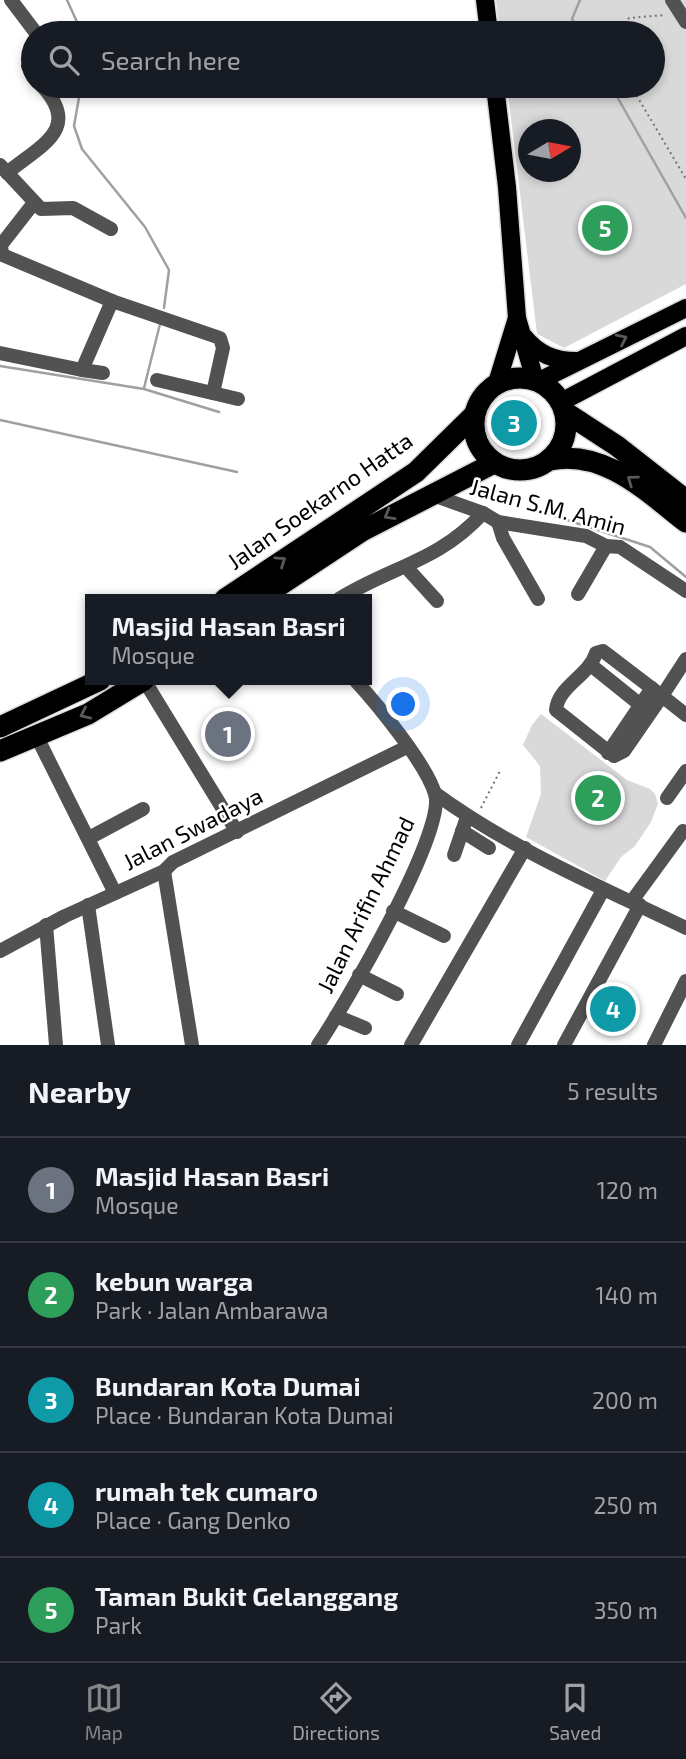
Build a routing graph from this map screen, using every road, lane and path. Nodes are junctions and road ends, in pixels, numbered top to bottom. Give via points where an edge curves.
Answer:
1 (11, 0) edge
2 (485, 0) edge
3 (672, 0) edge
4 (683, 18) edge
5 (27, 21) edge
6 (488, 21) edge
7 (627, 21) edge
8 (53, 98) edge
9 (496, 98) edge
10 (638, 98) edge
11 (4, 169) edge
12 (686, 178) edge
13 (33, 204) junction
14 (111, 229) dead end
15 (1, 254) edge
16 (112, 301) junction
17 (686, 308) edge
18 (519, 326) junction
19 (686, 336) edge
20 (0, 354) edge
21 (577, 361) junction
22 (82, 370) junction
23 (103, 373) dead end
24 (158, 380) dead end
25 (537, 381) junction
26 (497, 383) junction
27 (583, 390) junction
28 (213, 393) junction
29 (238, 399) dead end
30 (563, 407) junction
31 (474, 415) junction
32 (591, 429) junction
33 (550, 460) junction
34 (494, 463) junction
35 (430, 494) junction
36 (686, 500) edge
37 (484, 513) junction
38 (498, 522) junction
39 (686, 522) edge
40 (606, 546) junction
41 (407, 568) junction
42 (686, 591) edge
43 (233, 594) edge
44 (275, 594) edge
45 (347, 594) edge
46 (578, 594) dead end
47 (538, 599) dead end
48 (437, 601) dead end
49 (686, 660) edge
50 (592, 666) junction
51 (89, 685) edge
52 (136, 685) edge
53 (147, 685) edge
54 (359, 685) edge
55 (657, 692) junction
56 (646, 709) junction
57 (686, 715) edge
58 (0, 727) edge
59 (36, 734) junction
60 (407, 747) junction
61 (0, 751) edge
62 (501, 769) dead end
63 (686, 771) edge
64 (436, 794) junction
65 (667, 798) dead end
66 (144, 809) dead end
67 (468, 823) junction
68 (683, 831) dead end
69 (237, 832) junction
70 (89, 838) junction
71 (489, 848) dead end
72 (525, 848) junction
73 (454, 855) dead end
74 (163, 871) junction
75 (603, 890) junction
76 (115, 893) junction
77 (636, 903) junction
78 (88, 905) junction
79 (393, 911) junction
80 (46, 925) junction
81 (686, 928) edge
82 (444, 936) dead end
83 (0, 951) edge
84 (359, 975) junction
85 (686, 981) edge
86 (397, 994) dead end
87 (336, 1016) junction
88 (365, 1028) dead end
89 (321, 1044) edge
90 (56, 1045) edge
91 (108, 1045) edge
92 (192, 1045) edge
93 (411, 1045) edge
94 (517, 1045) edge
95 (564, 1045) edge
96 (654, 1045) edge

1 - 5 street
2 - 6 main road
3 - 4 street
4 - 7 path
8 - 11 street via 60,111 56,132
9 - 18 main road
10 - 12 path
11 - 13 street
13 - 14 street via 44,211 73,208
13 - 15 street via 1,245
15 - 16 street
16 - 22 street
16 - 28 street via 220,338 223,348
21 -> 17 main road
18 - 21 main road via 533,348 550,358
18 - 25 main road
18 - 26 main road
19 - 27 main road
20 - 22 street
21 - 25 main road
22 - 23 street
24 - 28 street
25 - 26 highway via 522,377
25 - 30 highway via 552,390
26 - 31 highway via 478,402
27 - 30 main road
27 - 32 main road via 581,411
28 - 29 street
30 - 32 highway
30 - 33 highway via 564,438
31 - 34 highway via 477,442
43 -> 31 highway, Jalan Soekarno Hatta via 416,472
32 - 36 highway
33 - 34 highway via 522,471
39 -> 33 highway via 613,469 582,458
34 - 35 highway, Jalan Soekarno Hatta
35 - 37 street, Jalan S.M. Amin
35 -> 44 highway, Jalan Soekarno Hatta via 362,531
37 - 38 street, Jalan S.M. Amin
37 - 41 street via 454,541
38 - 40 street, Jalan S.M. Amin via 586,536
38 - 47 street
40 - 42 street, Jalan S.M. Amin via 635,555
40 - 46 street
41 - 45 street via 371,579
41 - 48 street
49 - 55 street
50 - 55 street via 597,653 608,653
50 - 56 street
50 - 56 street via 562,694 556,710 608,753
51 - 58 highway
52 -> 59 highway via 88,714
53 - 69 street
54 - 60 street, Jalan Arifin Ahmad
55 - 56 street
55 - 57 street
59 - 61 highway
59 - 70 street
60 - 64 street, Jalan Arifin Ahmad
60 - 69 street, Jalan Swadaya
62 - 67 path
63 - 65 street
64 - 67 street
64 - 79 street, Jalan Arifin Ahmad via 432,830
66 - 70 street
67 - 71 street
67 - 72 street
67 - 73 street
68 - 77 street
69 - 74 street, Jalan Swadaya
70 - 76 street
72 - 75 street
72 - 93 street
74 - 76 street, Jalan Swadaya
74 - 92 street
75 - 77 street
75 - 94 street
76 - 78 street, Jalan Swadaya
77 - 81 street
77 - 95 street
78 - 80 street, Jalan Swadaya
78 - 91 street
79 - 82 street
79 - 84 street, Jalan Arifin Ahmad
80 - 83 street, Jalan Swadaya
80 - 90 street
84 - 86 street
84 - 87 street, Jalan Arifin Ahmad
85 - 96 street
87 - 88 street
87 - 89 street, Jalan Arifin Ahmad

